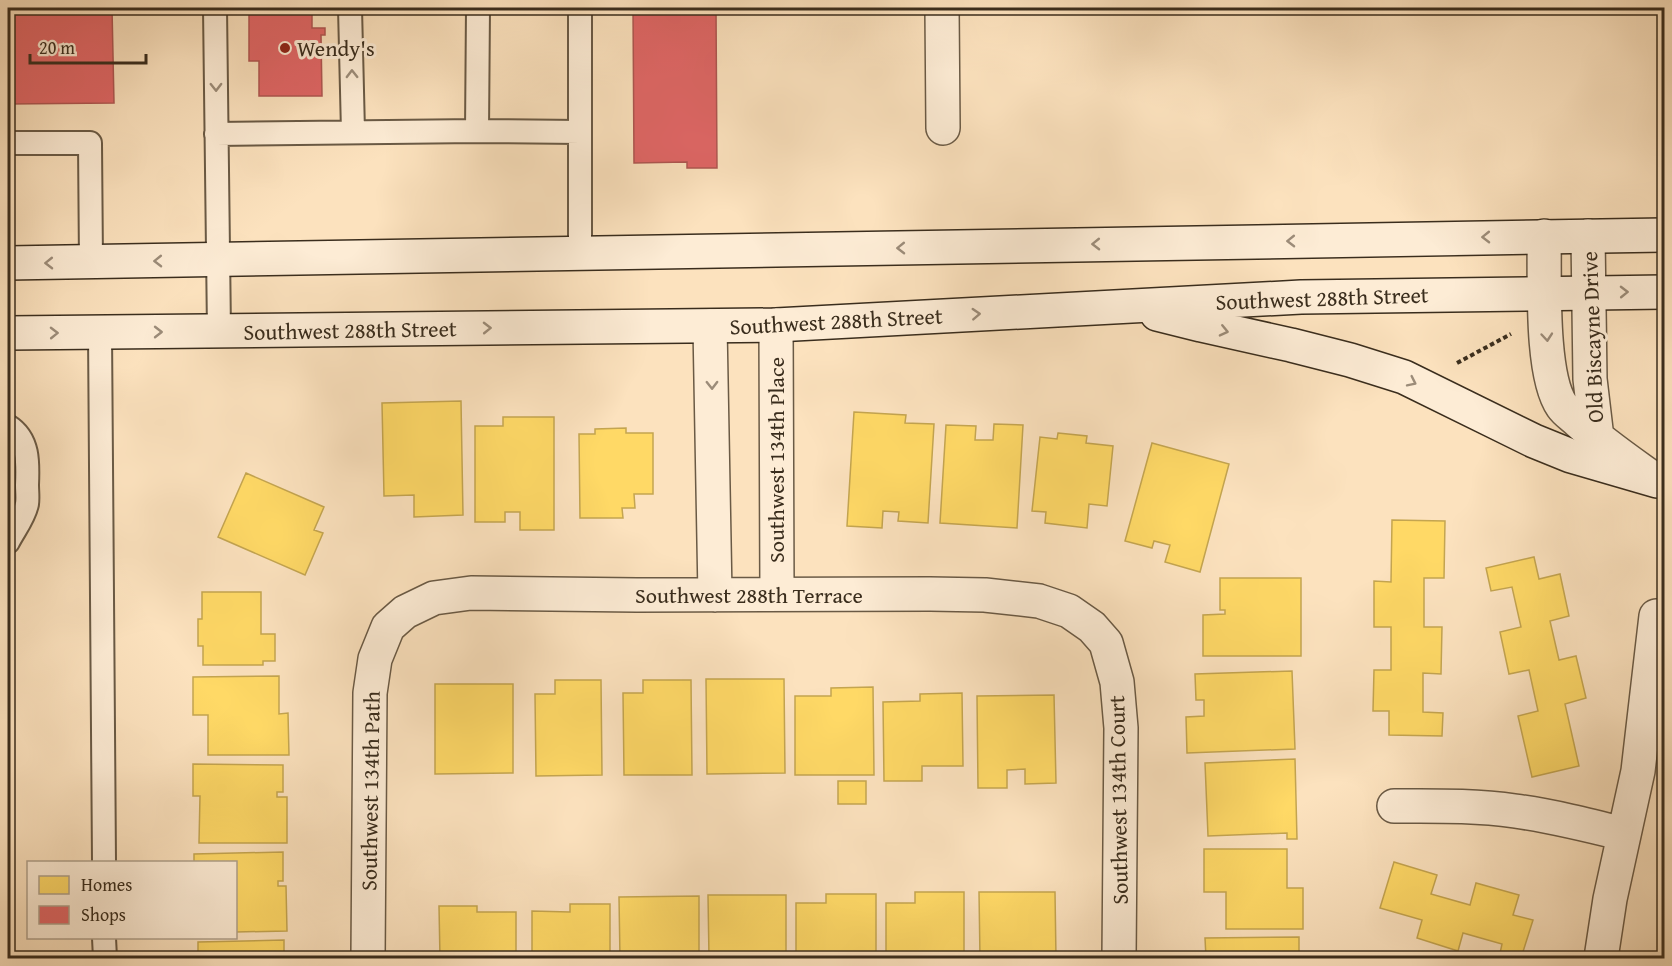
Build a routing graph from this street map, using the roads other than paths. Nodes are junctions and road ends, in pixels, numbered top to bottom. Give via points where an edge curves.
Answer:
1 (215, 8) edge
2 (350, 8) edge
3 (478, 8) edge
4 (580, 8) edge
5 (942, 8) edge
6 (943, 128) dead end
7 (477, 131) junction
8 (353, 132) junction
9 (580, 132) junction
10 (216, 134) junction
11 (8, 143) edge
12 (1665, 235) edge
13 (1544, 236) junction
14 (1588, 236) junction
15 (580, 254) junction
16 (217, 261) junction
17 (91, 262) junction
18 (8, 263) edge
19 (1665, 292) edge
20 (1545, 293) junction
21 (1589, 293) junction
22 (1127, 306) junction
23 (776, 325) junction
24 (710, 326) junction
25 (219, 331) junction
26 (100, 332) junction
27 (8, 333) edge
28 (8, 426) edge
29 (1597, 438) junction
30 (1661, 483) edge
31 (8, 542) edge
32 (777, 594) junction
33 (716, 595) junction
34 (1656, 616) dead end
35 (388, 627) joint
36 (1106, 643) joint
37 (1394, 806) dead end
38 (1624, 834) junction
39 (104, 861) edge
40 (104, 939) edge
41 (105, 958) edge
42 (368, 958) edge
43 (1119, 958) edge
44 (1601, 958) edge

1 -> 10 lane
8 -> 2 lane
3 - 7 lane
4 - 9 lane
5 - 6 main road
7 - 8 lane
7 - 9 lane
8 - 10 lane
9 - 15 lane
10 - 16 lane
11 - 17 lane via 90,142
12 - 14 main road
13 - 14 main road
13 -> 15 main road
13 - 20 main road, Old Biscayne Drive
14 - 21 main road, Old Biscayne Drive
15 - 16 main road
16 -> 17 main road
16 - 25 lane
17 -> 18 main road
21 -> 19 main road, Southwest 288th Street
20 - 21 main road, Southwest 288th Street
20 - 22 main road, Southwest 288th Street via 1301,297
20 -> 29 main road, Old Biscayne Drive via 1554,386 1562,406
21 - 29 main road, Old Biscayne Drive via 1590,379
23 -> 22 main road, Southwest 288th Street
22 -> 30 main road via 1393,374 1571,456
23 - 24 main road, Southwest 288th Street
23 - 32 main road, Southwest 134th Place
25 -> 24 main road, Southwest 288th Street
24 -> 33 main road
26 -> 25 main road, Southwest 288th Street
27 -> 26 main road, Southwest 288th Street
26 - 39 lane
28 - 31 lane via 16,431 25,449 27,505
29 - 30 main road, Old Biscayne Drive
32 - 33 main road, Southwest 288th Terrace
32 - 36 main road, Southwest 288th Terrace via 974,595 1039,601 1069,611
33 - 35 main road, Southwest 288th Terrace via 471,592 434,598 405,612
34 - 38 main road via 1638,771
35 - 42 main road, Southwest 134th Path via 375,659 370,693
36 - 43 main road, Southwest 134th Court via 1117,682 1121,728
37 - 38 main road via 1514,811
38 - 44 main road
40 - 41 lane

